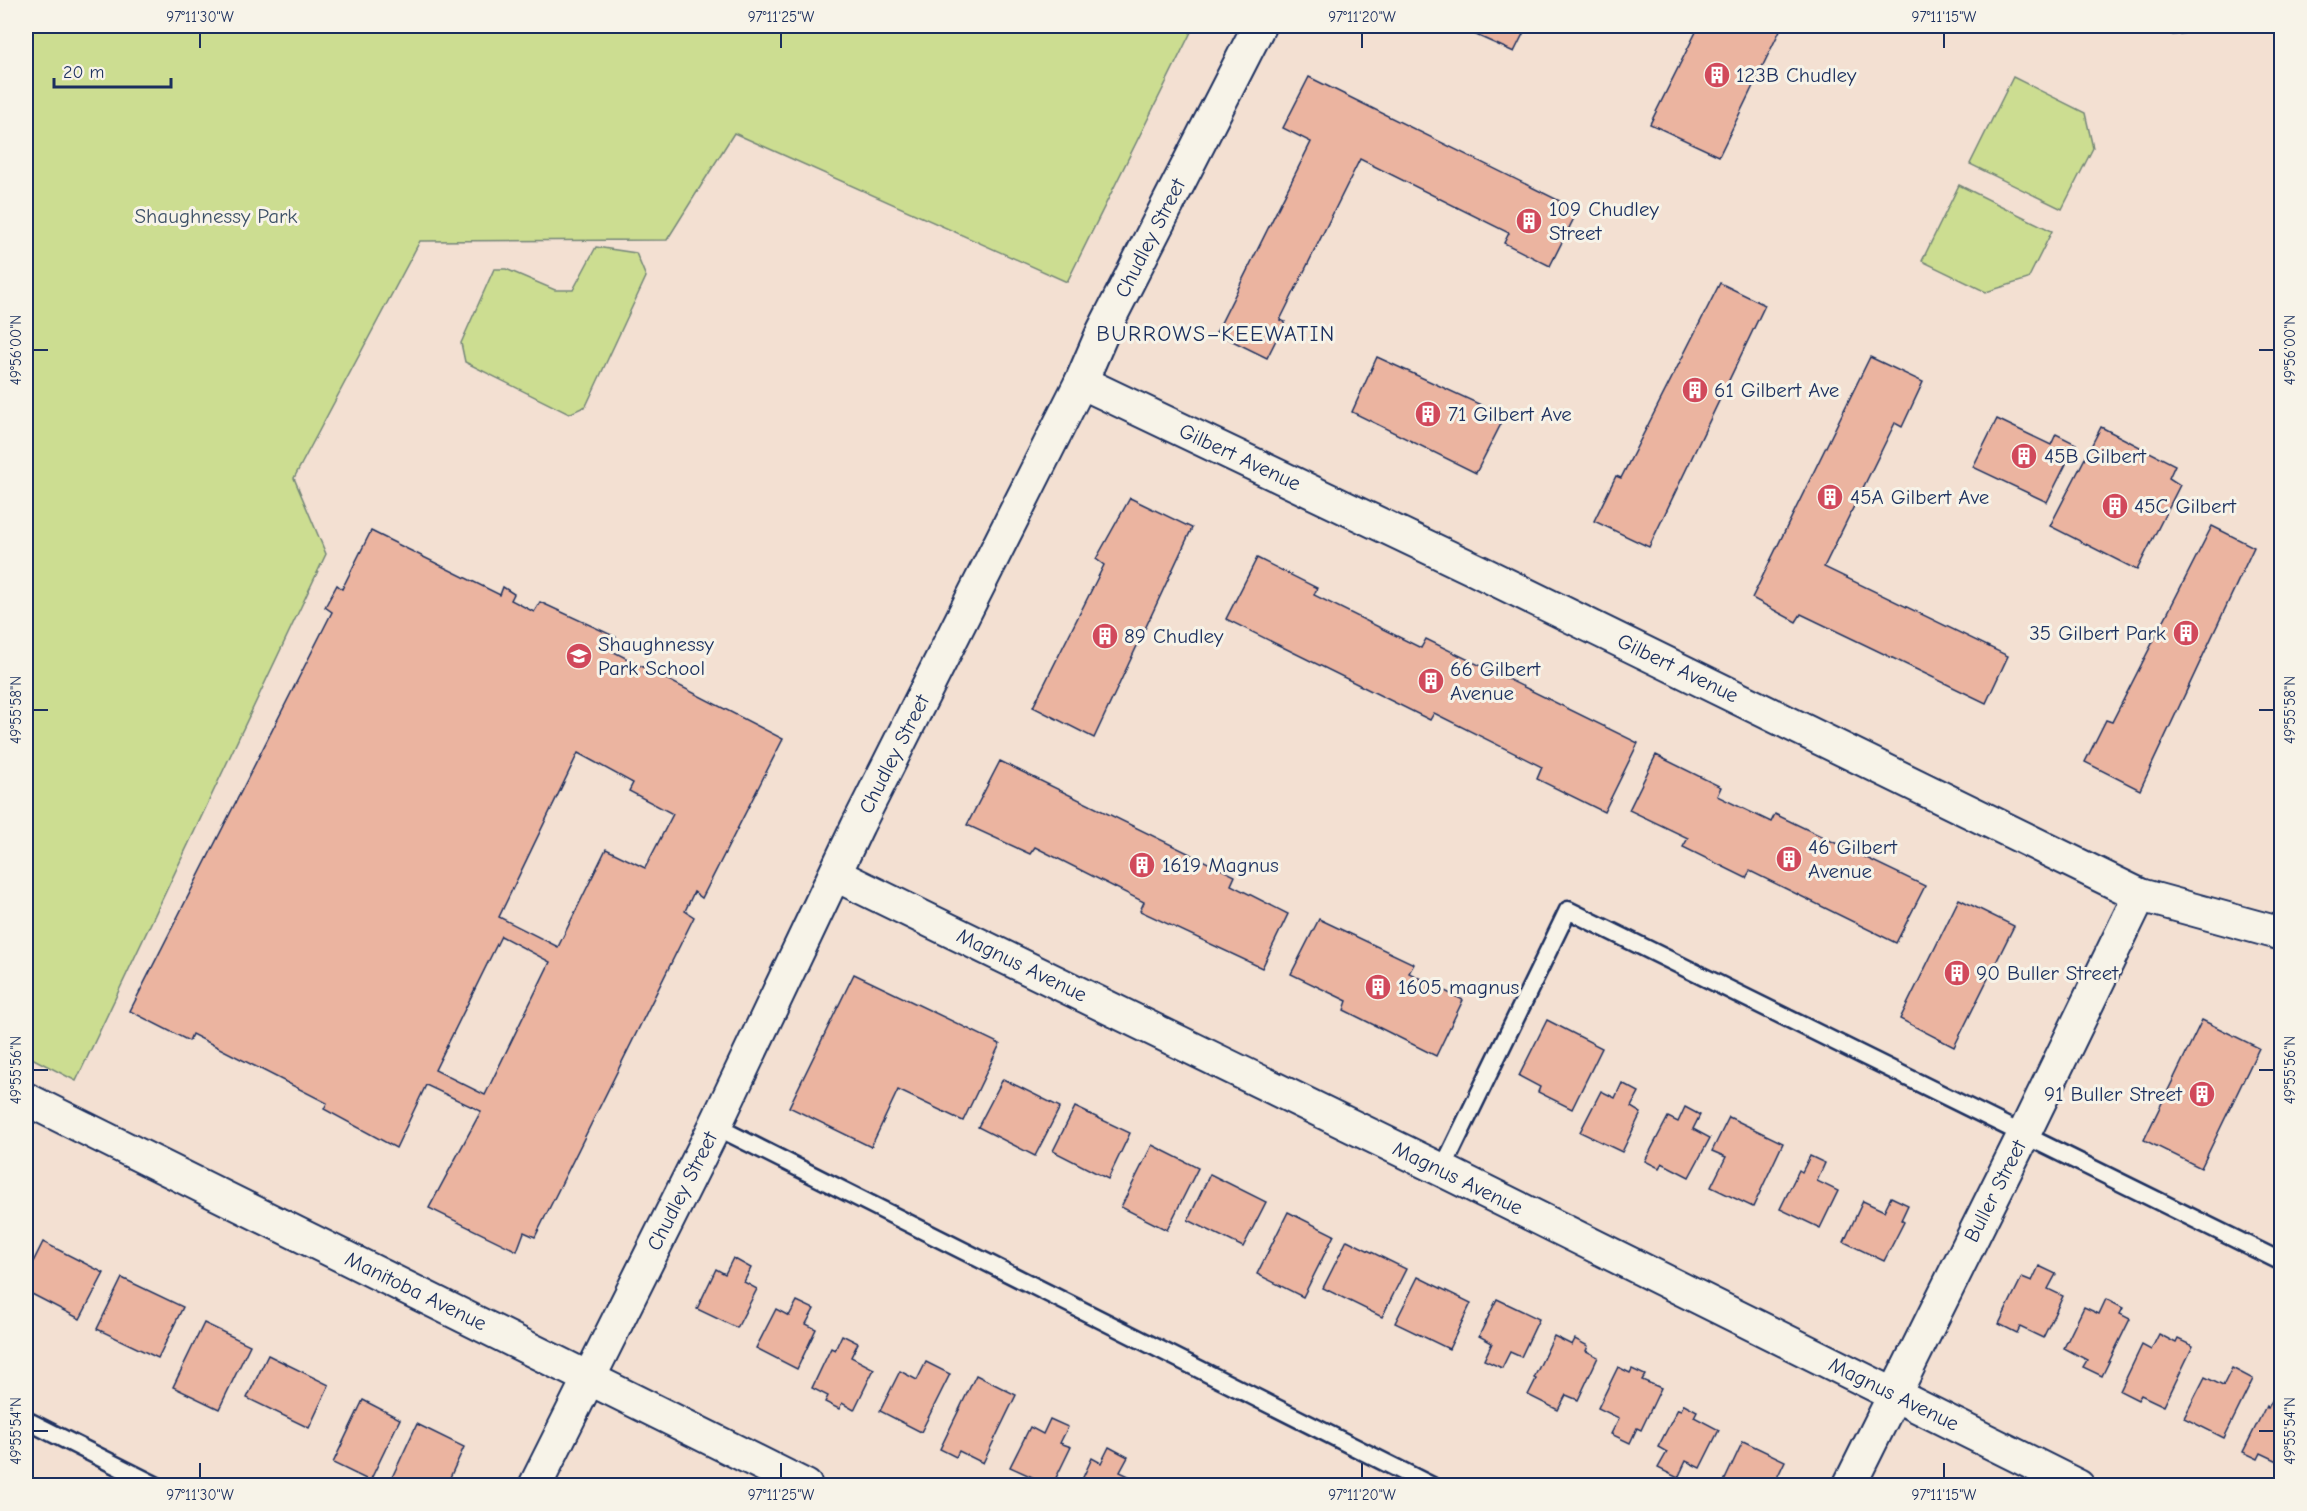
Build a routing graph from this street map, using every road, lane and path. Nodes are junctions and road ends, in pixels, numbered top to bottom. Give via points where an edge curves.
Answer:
1 (1259, 26) edge
2 (1081, 382) junction
3 (836, 875) junction
4 (2140, 895) junction
5 (2282, 934) edge
6 (26, 1099) edge
7 (715, 1126) junction
8 (2024, 1134) junction
9 (1442, 1170) junction
10 (2282, 1262) edge
11 (589, 1378) junction
12 (1894, 1393) junction
13 (26, 1420) edge
14 (157, 1485) edge
15 (536, 1485) edge
16 (806, 1485) edge
17 (1432, 1485) edge
18 (1849, 1485) edge
19 (2078, 1485) edge

1 - 2 street, Chudley Street via 1103,331
2 - 3 street, Chudley Street
2 - 4 street, Gilbert Avenue via 1476,570
3 - 7 street, Chudley Street
3 - 9 street, Magnus Avenue
4 - 5 street, Gilbert Avenue
4 - 8 street, Buller Street
6 - 11 street, Manitoba Avenue
7 - 11 street, Chudley Street
7 - 17 lane
8 - 9 lane via 1568,910
8 - 10 lane
8 - 12 street, Buller Street
9 - 12 street, Magnus Avenue
11 - 15 street, Chudley Street
11 - 16 street, Manitoba Avenue
12 - 18 street, Buller Street
12 - 19 street, Magnus Avenue
13 - 14 lane

